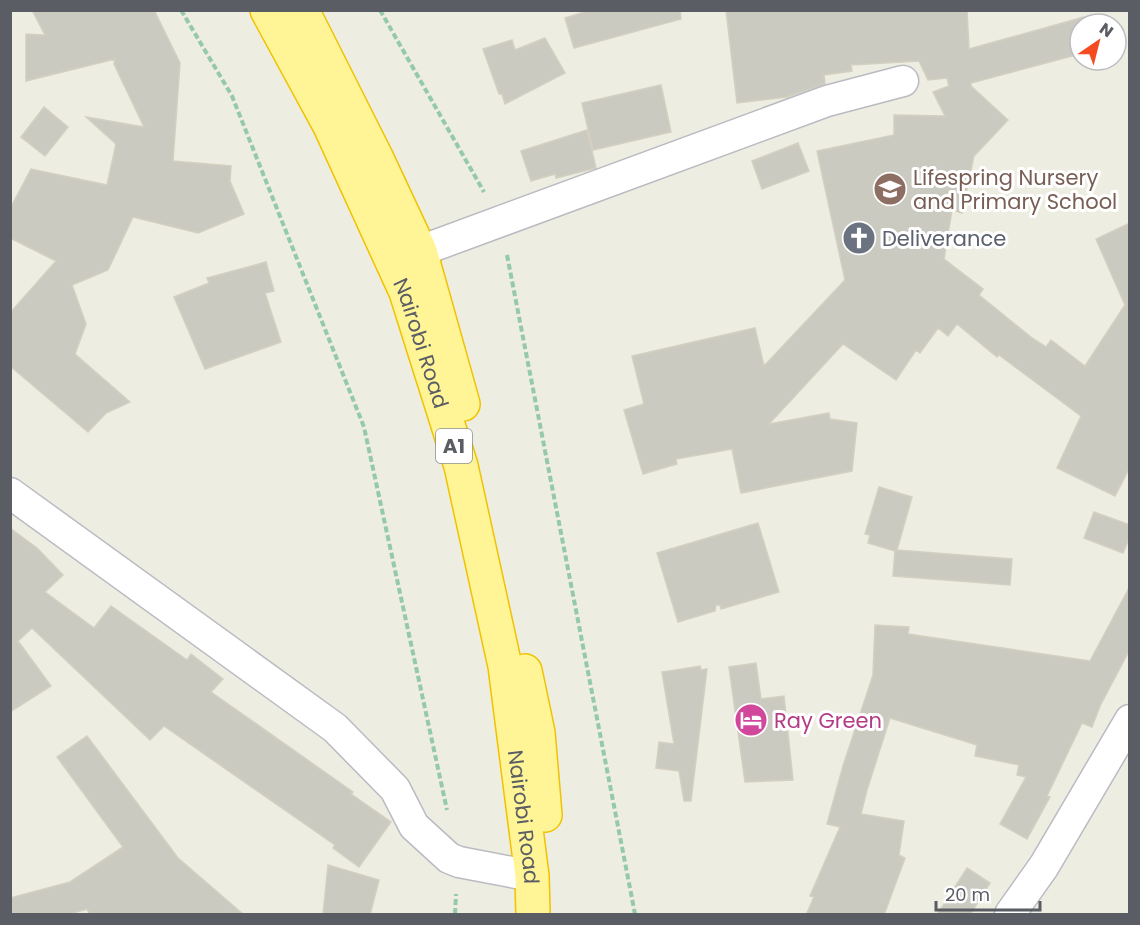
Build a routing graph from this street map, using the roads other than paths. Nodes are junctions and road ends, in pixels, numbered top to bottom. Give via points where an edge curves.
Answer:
1 (267, 10) edge
2 (302, 10) edge
3 (903, 81) dead end
4 (420, 251) junction
5 (10, 493) edge
6 (1130, 720) edge
7 (532, 876) junction
8 (533, 915) edge
9 (554, 915) edge
10 (1010, 915) edge

1 - 7 highway, Nairobi Road / A1 via 330,126 406,292 460,466 505,666
2 - 4 highway, Nairobi Road / A1
3 - 4 street via 827,101
4 - 9 highway, Nairobi Road / A1 via 486,487 538,733
5 - 7 street via 335,728 395,789 414,826 449,858
6 - 10 street via 1044,866
7 - 8 highway, Nairobi Road / A1

